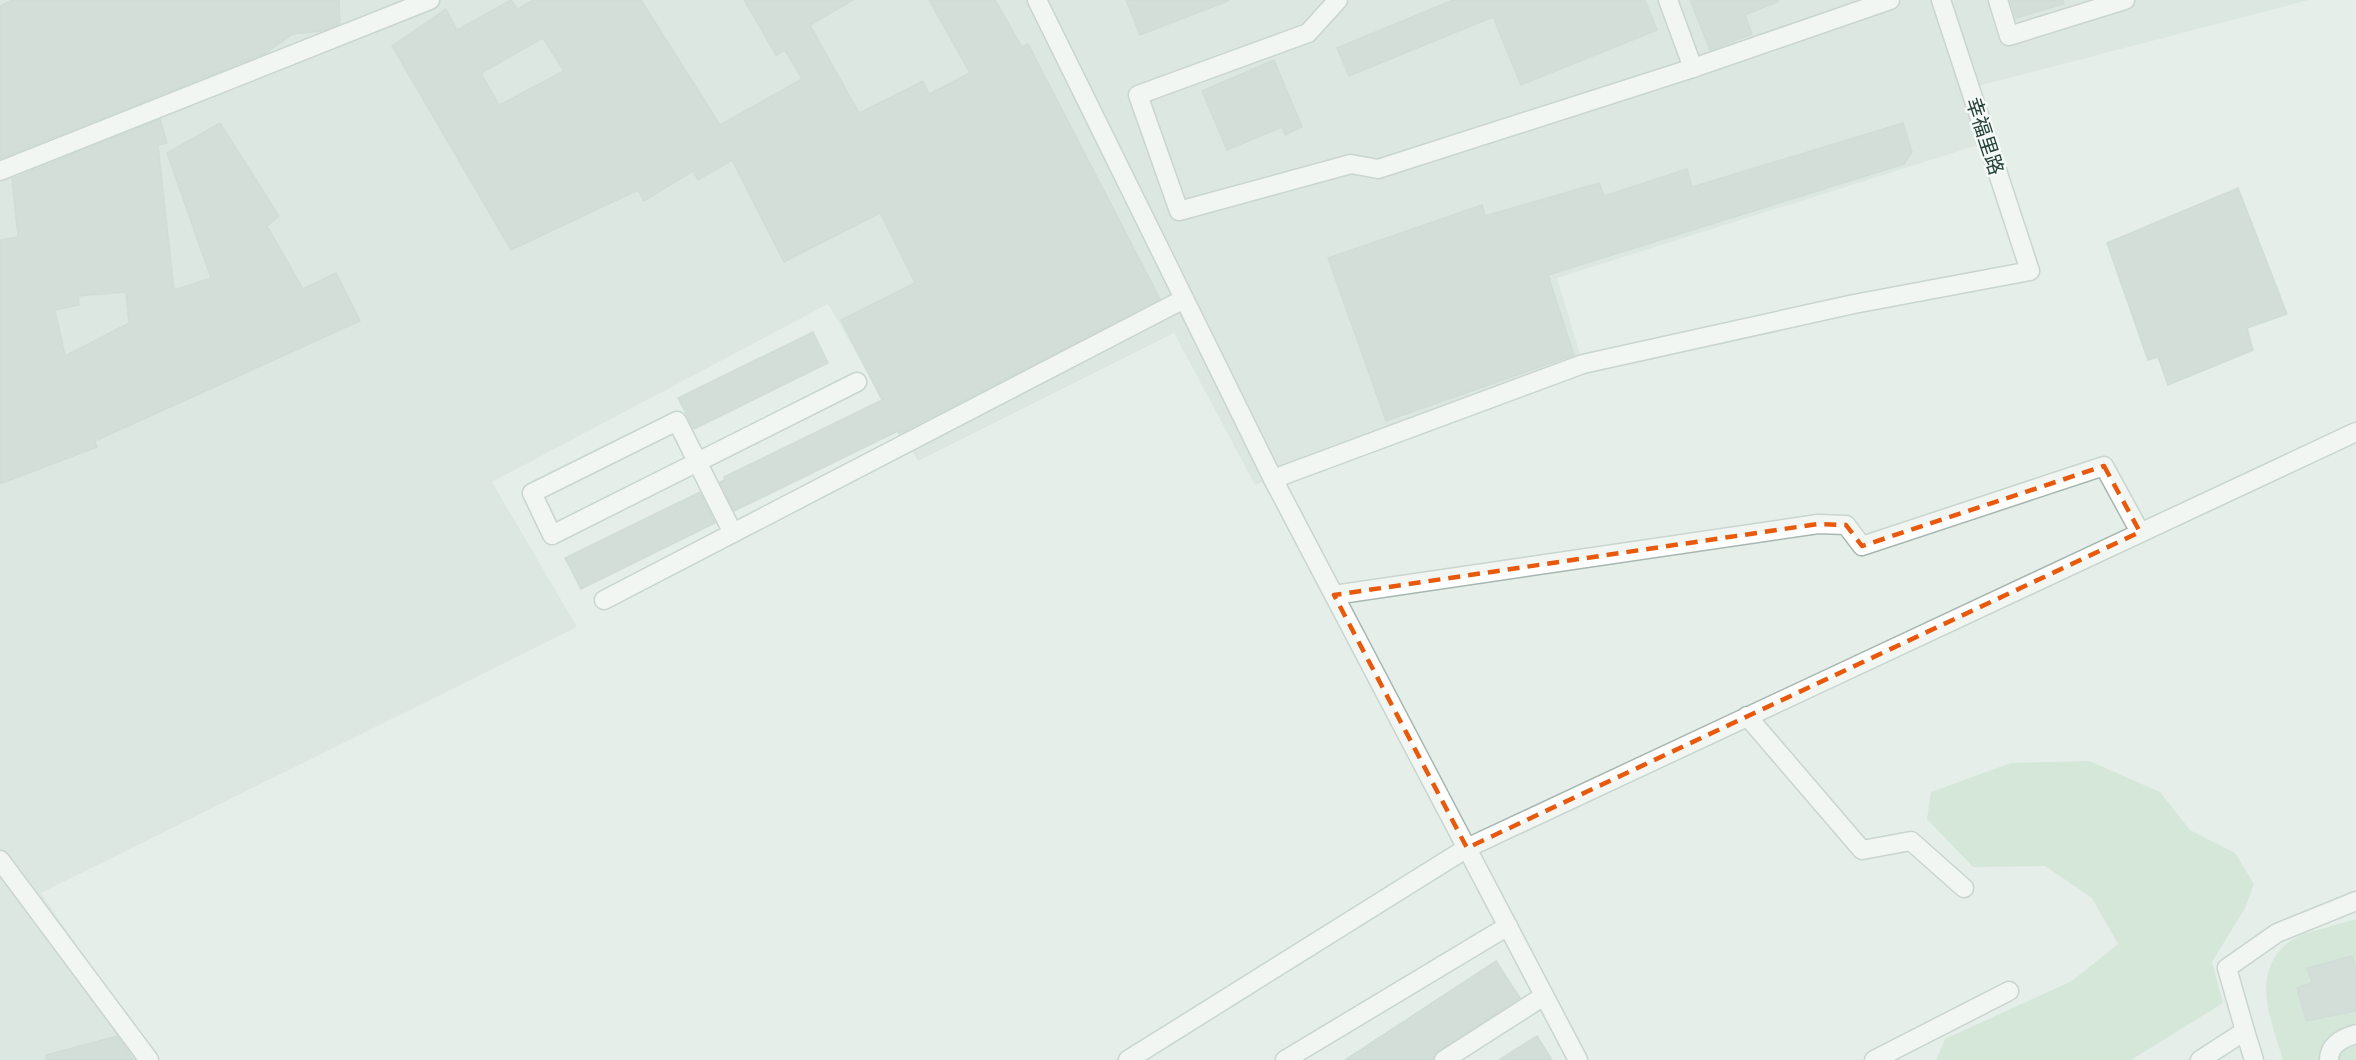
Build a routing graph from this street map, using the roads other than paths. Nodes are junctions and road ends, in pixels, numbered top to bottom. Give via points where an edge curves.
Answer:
1 (430, 0) edge
2 (1037, 0) edge
3 (1338, 0) edge
4 (1668, 0) edge
5 (1890, 0) edge
6 (1941, 0) edge
7 (1998, 0) edge
8 (2125, 0) edge
9 (1693, 68) junction
10 (0, 171) edge
11 (1184, 299) junction
12 (857, 381) dead end
13 (2356, 432) edge
14 (697, 462) junction
15 (1273, 479) junction
16 (2140, 532) junction
17 (733, 534) junction
18 (1334, 595) junction
19 (604, 600) dead end
20 (1747, 716) junction
21 (1467, 848) junction
22 (0, 860) edge
23 (1964, 888) dead end
24 (2356, 901) edge
25 (1508, 926) junction
26 (2009, 991) dead end
27 (1545, 996) junction
28 (2245, 1031) junction
29 (2356, 1034) edge
30 (148, 1060) edge
31 (1128, 1060) edge
32 (1285, 1060) edge
33 (1444, 1060) edge
34 (1578, 1060) edge
35 (1874, 1060) edge
36 (2200, 1060) edge
37 (2254, 1060) edge
38 (2330, 1060) edge

1 - 10 street
2 - 11 street
3 - 9 street via 1308,33 1138,95 1179,211 1351,164 1378,169
4 - 9 street
5 - 9 street
6 - 15 street, 幸福里路 via 2030,271 1854,304 1583,364
7 - 8 street via 2009,36
11 - 15 street
11 - 17 street
12 - 14 street
13 - 16 street
14 - 14 street via 677,421 532,493 552,535
14 - 17 street
15 - 18 street
16 - 18 street via 2104,466 1862,546 1846,525 1818,525
16 - 20 street
17 - 19 street
18 - 21 street
20 - 21 street
20 - 23 street via 1862,850 1911,841
21 - 25 street
21 - 31 street
22 - 30 street
24 - 28 street via 2277,933 2227,968
25 - 27 street
25 - 32 street
26 - 35 street
27 - 33 street
27 - 34 street
28 - 36 street
28 - 37 street
29 - 38 street via 2340,1039 2329,1054

